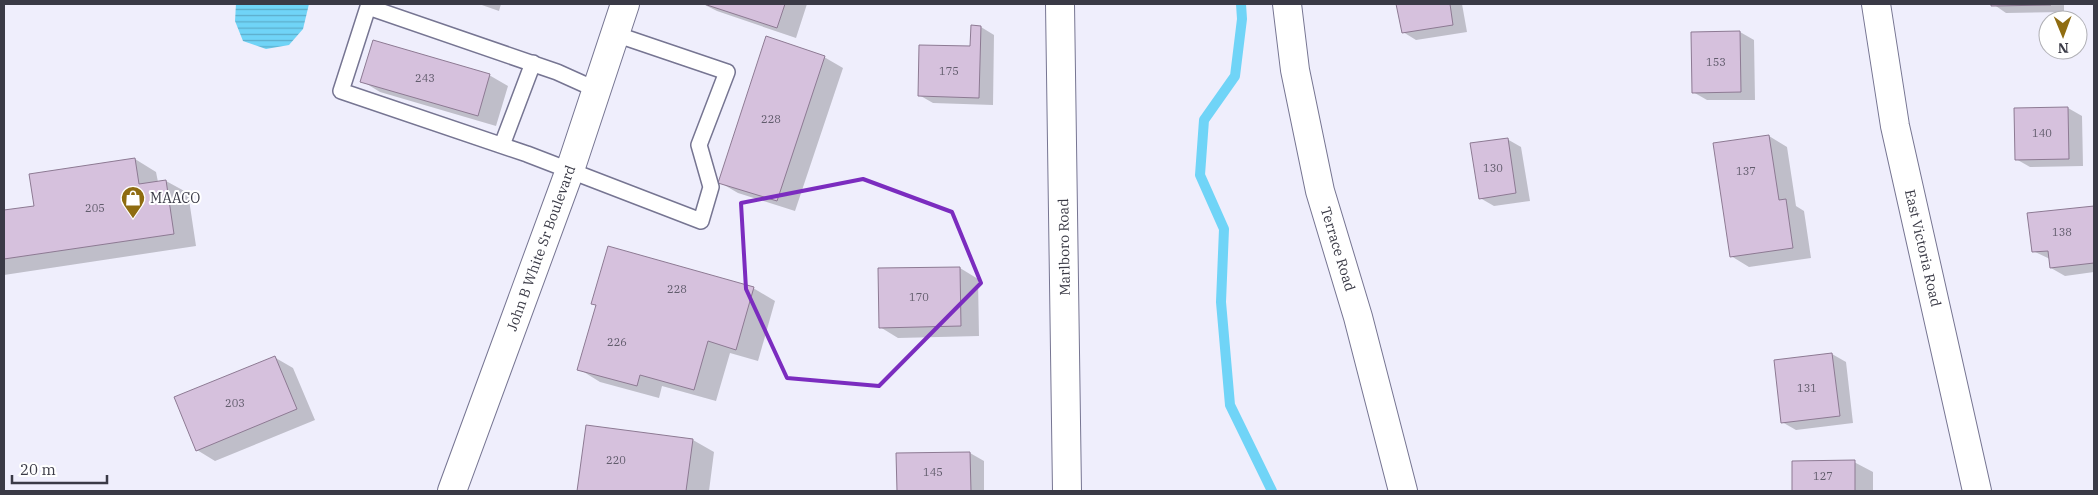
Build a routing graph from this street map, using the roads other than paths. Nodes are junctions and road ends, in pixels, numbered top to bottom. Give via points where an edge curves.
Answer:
1 (625, 4) edge
2 (1060, 4) edge
3 (1287, 4) edge
4 (1876, 4) edge
5 (615, 34) junction
6 (533, 63) junction
7 (597, 90) junction
8 (502, 145) junction
9 (570, 170) junction
10 (452, 491) edge
11 (1067, 491) edge
12 (1402, 491) edge
13 (1977, 491) edge

1 - 5 street, John B White Sr Boulevard
2 - 11 street, Marlboro Road
3 - 12 street, Terrace Road via 1295,70 1320,191 1358,317
4 - 13 street, East Victoria Road via 1895,126
5 - 7 street, John B White Sr Boulevard
5 - 9 lane via 727,72 699,145 711,187 701,221
6 - 7 lane
6 - 8 lane
6 - 8 lane via 368,6 341,91
7 - 9 street, John B White Sr Boulevard
8 - 9 lane
9 - 10 street, John B White Sr Boulevard

